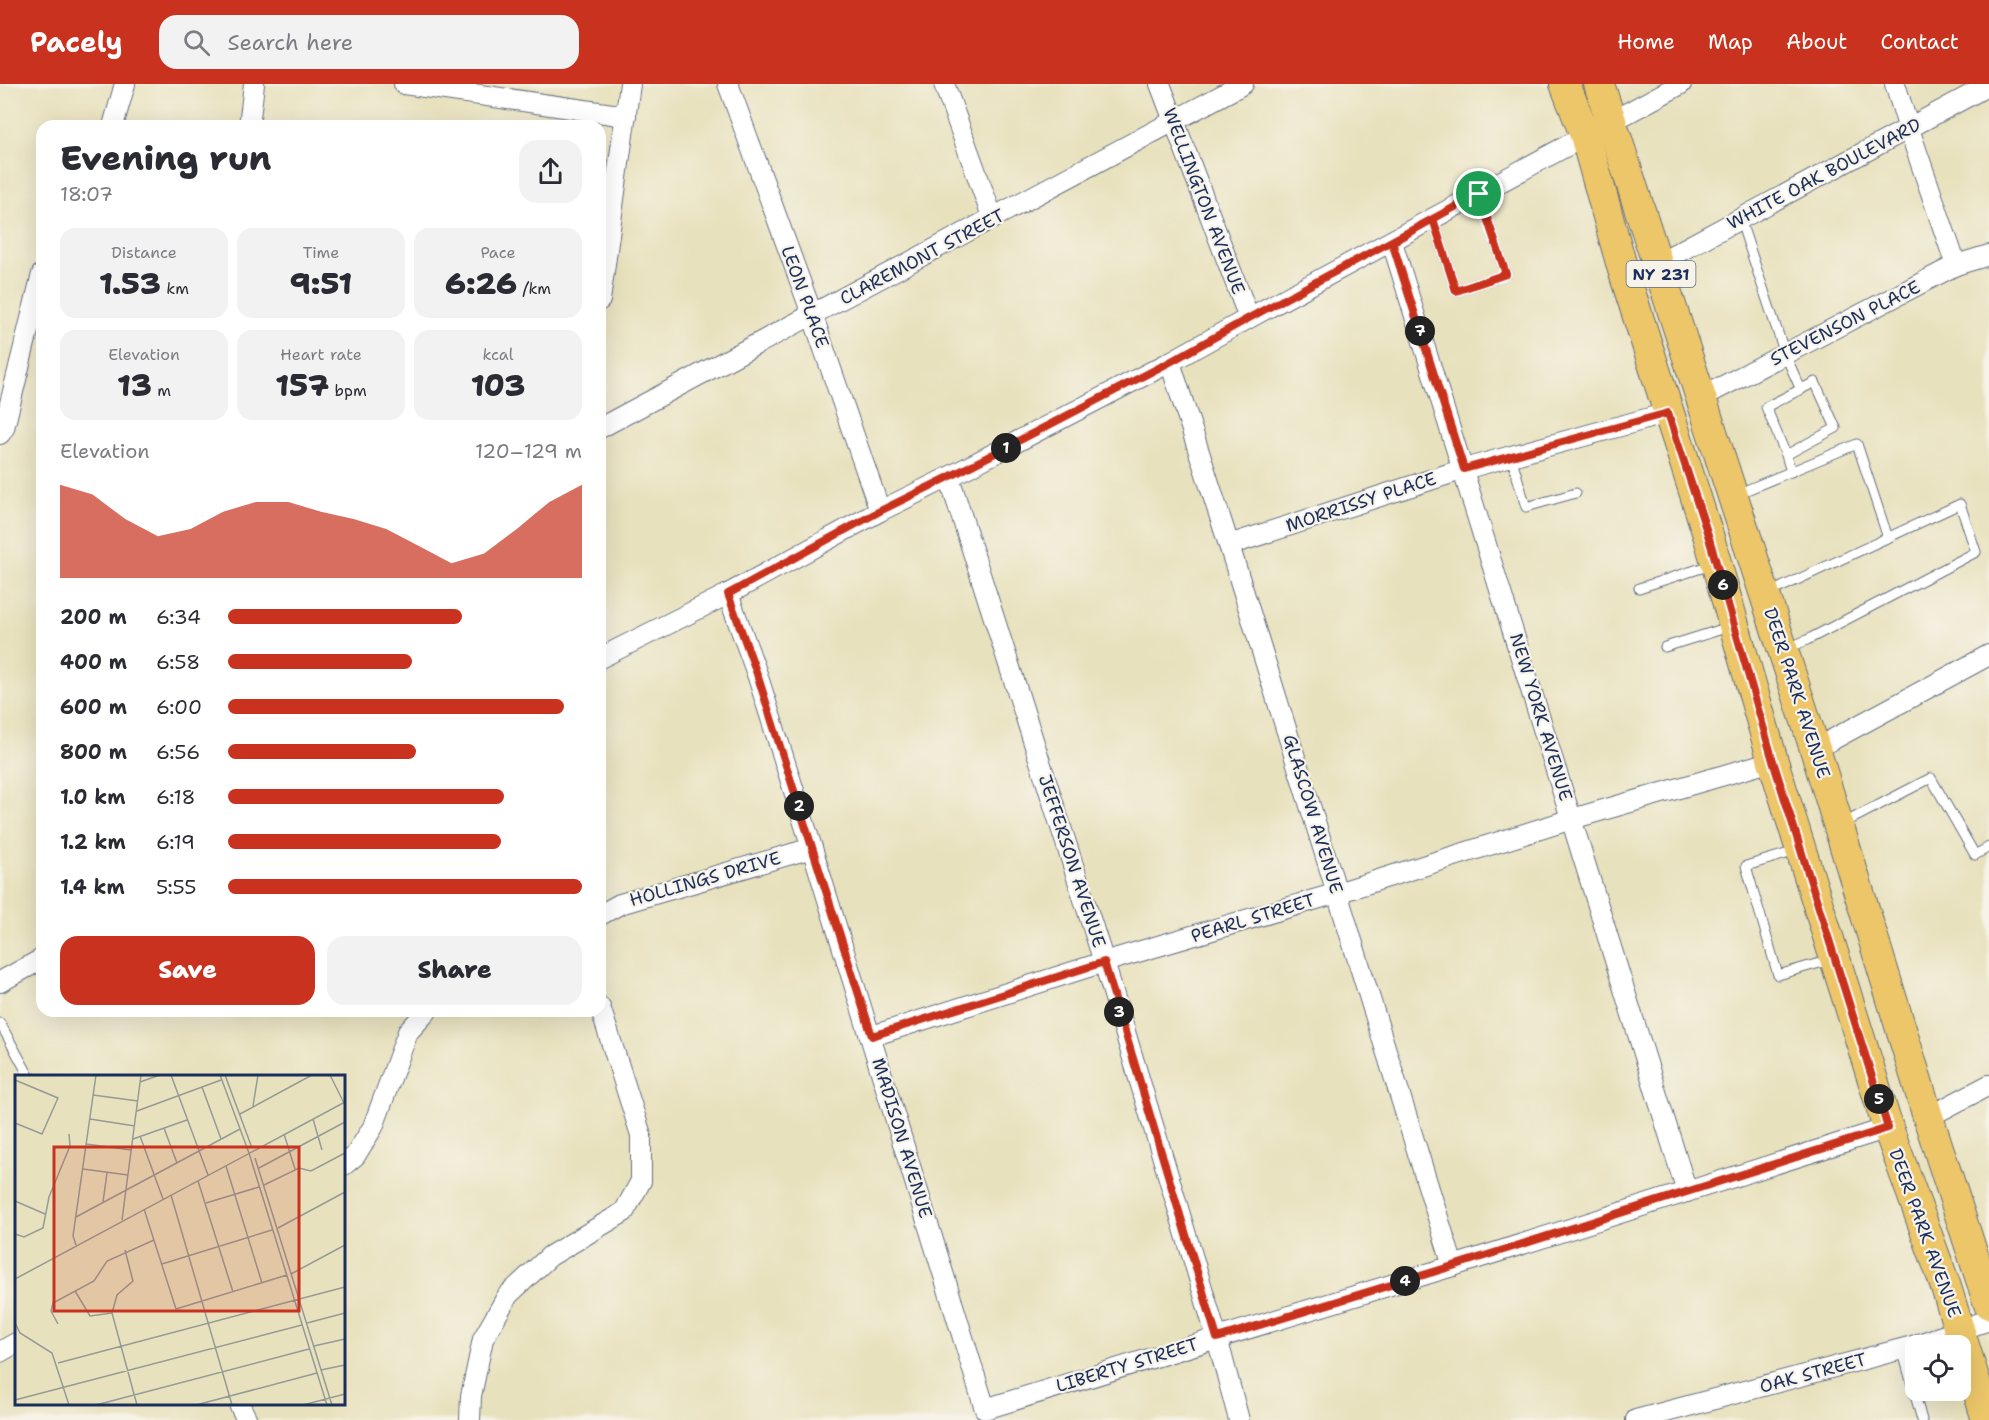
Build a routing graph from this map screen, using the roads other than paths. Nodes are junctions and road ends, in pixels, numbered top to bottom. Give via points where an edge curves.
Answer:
1 (125, 84) edge
2 (254, 84) edge
3 (404, 84) edge
4 (630, 84) edge
5 (728, 84) edge
6 (944, 84) edge
7 (1160, 84) edge
8 (1244, 84) edge
9 (1565, 84) edge
10 (1599, 84) edge
11 (1681, 84) edge
12 (1896, 84) edge
13 (1989, 85) edge
14 (626, 116) junction
15 (115, 120) edge
16 (250, 120) edge
17 (1173, 122) junction
18 (1612, 122) junction
19 (1909, 129) junction
20 (1585, 135) junction
21 (1479, 194) junction
22 (993, 219) junction
23 (1433, 219) junction
24 (1740, 219) junction
25 (1392, 242) junction
26 (1989, 255) edge
27 (606, 258) edge
28 (1658, 262) junction
29 (1956, 265) junction
30 (36, 298) edge
31 (812, 314) junction
32 (1249, 318) junction
33 (1785, 354) junction
34 (1170, 362) junction
35 (1801, 390) junction
36 (1702, 397) junction
37 (1668, 413) junction
38 (606, 425) edge
39 (0, 434) edge
40 (1786, 455) junction
41 (1511, 456) junction
42 (1464, 469) junction
43 (1791, 472) junction
44 (949, 477) junction
45 (1576, 493) dead end
46 (1734, 496) junction
47 (880, 511) junction
48 (1888, 538) junction
49 (1229, 544) junction
50 (1717, 563) junction
51 (1639, 588) dead end
52 (728, 594) junction
53 (1766, 595) junction
54 (1734, 625) junction
55 (1665, 647) dead end
56 (1784, 650) junction
57 (606, 655) edge
58 (1989, 655) edge
59 (1815, 749) junction
60 (1773, 761) junction
61 (1572, 819) junction
62 (1839, 826) junction
63 (1989, 847) edge
64 (812, 848) junction
65 (1801, 850) junction
66 (1337, 893) junction
67 (606, 912) edge
68 (1835, 958) junction
69 (36, 962) edge
70 (1104, 962) junction
71 (0, 982) edge
72 (422, 1017) edge
73 (603, 1017) edge
74 (0, 1023) edge
75 (872, 1036) junction
76 (29, 1075) edge
77 (1989, 1085) edge
78 (1928, 1118) junction
79 (1888, 1128) junction
80 (345, 1164) edge
81 (1687, 1192) junction
82 (1453, 1266) junction
83 (1989, 1304) edge
84 (1989, 1320) edge
85 (1960, 1331) junction
86 (1217, 1338) junction
87 (15, 1344) edge
88 (1902, 1349) junction
89 (0, 1352) edge
90 (240, 1405) edge
91 (986, 1409) joint
92 (247, 1420) edge
93 (470, 1420) edge
94 (1239, 1420) edge
95 (1636, 1420) edge
96 (1922, 1420) edge
97 (1987, 1420) edge

1 - 15 street
2 - 16 street
3 - 14 street
4 - 14 street
5 - 31 street, LEON PLACE
6 - 22 street
7 - 17 street, WELLINGTON AVENUE
8 - 17 street, CLAREMONT STREET
9 - 20 main road, DEER PARK AVENUE / NY 231
10 - 18 main road, DEER PARK AVENUE / NY 231
11 - 18 street
12 - 19 street
13 - 19 street, WHITE OAK BOULEVARD
14 - 27 street
17 - 22 street, CLAREMONT STREET
17 - 32 street, WELLINGTON AVENUE
18 - 20 street
18 - 28 main road, DEER PARK AVENUE / NY 231
19 - 24 street, WHITE OAK BOULEVARD
19 - 29 street
20 - 21 street
20 - 37 main road, DEER PARK AVENUE / NY 231
21 - 23 street
21 - 23 lane via 1506,274 1456,291
22 - 31 street, CLAREMONT STREET
23 - 25 street
24 - 28 street, WHITE OAK BOULEVARD
24 - 33 lane
25 - 32 street
25 - 42 street, NEW YORK AVENUE
26 - 29 street, STEVENSON PLACE
28 - 36 main road, DEER PARK AVENUE / NY 231
29 - 33 street, STEVENSON PLACE
30 - 39 street
31 - 38 street, CLAREMONT STREET
31 - 47 street, LEON PLACE
32 - 34 street
33 - 35 lane
33 - 36 street, STEVENSON PLACE
34 - 44 street
34 - 49 street, GLASCOW AVENUE
35 - 40 lane via 1766,407
35 - 40 lane via 1815,382 1836,428
36 - 46 main road, DEER PARK AVENUE / NY 231
37 - 41 street, MORRISSY PLACE
37 - 50 main road, DEER PARK AVENUE / NY 231
40 - 43 lane
41 - 42 street, MORRISSY PLACE
41 - 45 lane via 1526,507
42 - 49 street, MORRISSY PLACE
42 - 61 street, NEW YORK AVENUE
43 - 46 lane
43 - 48 lane via 1857,444
44 - 47 street
44 - 70 street, JEFFERSON AVENUE
46 - 53 main road, DEER PARK AVENUE / NY 231
47 - 52 street
48 - 53 lane
48 - 56 lane via 1960,504 1976,552
49 - 66 street, GLASCOW AVENUE
50 - 51 lane
50 - 54 main road, DEER PARK AVENUE / NY 231
52 - 57 street
52 - 64 street, MADISON AVENUE
53 - 56 main road, DEER PARK AVENUE / NY 231
54 - 55 lane
54 - 60 main road, DEER PARK AVENUE / NY 231
56 - 59 main road, DEER PARK AVENUE / NY 231
58 - 59 street
59 - 62 main road, DEER PARK AVENUE / NY 231
60 - 61 street, PEARL STREET
60 - 65 main road, DEER PARK AVENUE / NY 231
61 - 66 street, PEARL STREET
61 - 81 street, NEW YORK AVENUE
62 - 63 lane via 1931,778 1975,855
62 - 78 main road, DEER PARK AVENUE / NY 231
64 - 67 street, HOLLINGS DRIVE via 620,904
64 - 75 street, MADISON AVENUE
65 - 68 main road, DEER PARK AVENUE / NY 231
65 - 68 lane via 1746,866 1778,975
66 - 70 street, PEARL STREET
66 - 82 street, GLASCOW AVENUE
68 - 79 main road, DEER PARK AVENUE / NY 231
69 - 71 street
70 - 75 street, PEARL STREET
70 - 86 street, JEFFERSON AVENUE
72 - 80 street via 408,1032 373,1127 356,1156
73 - 93 street via 641,1135 641,1181 624,1212 550,1256 508,1295 483,1339
74 - 76 lane
75 - 91 street, MADISON AVENUE
77 - 78 street
78 - 83 main road, DEER PARK AVENUE / NY 231
79 - 81 street, LIBERTY STREET
79 - 85 main road, DEER PARK AVENUE / NY 231
81 - 82 street, LIBERTY STREET
82 - 86 street, LIBERTY STREET
84 - 85 street, OAK STREET
85 - 88 street, OAK STREET
85 - 97 main road, DEER PARK AVENUE / NY 231
86 - 91 street, LIBERTY STREET
86 - 94 street, JEFFERSON AVENUE
87 - 89 street
88 - 95 street, OAK STREET
88 - 96 lane
90 - 92 street

